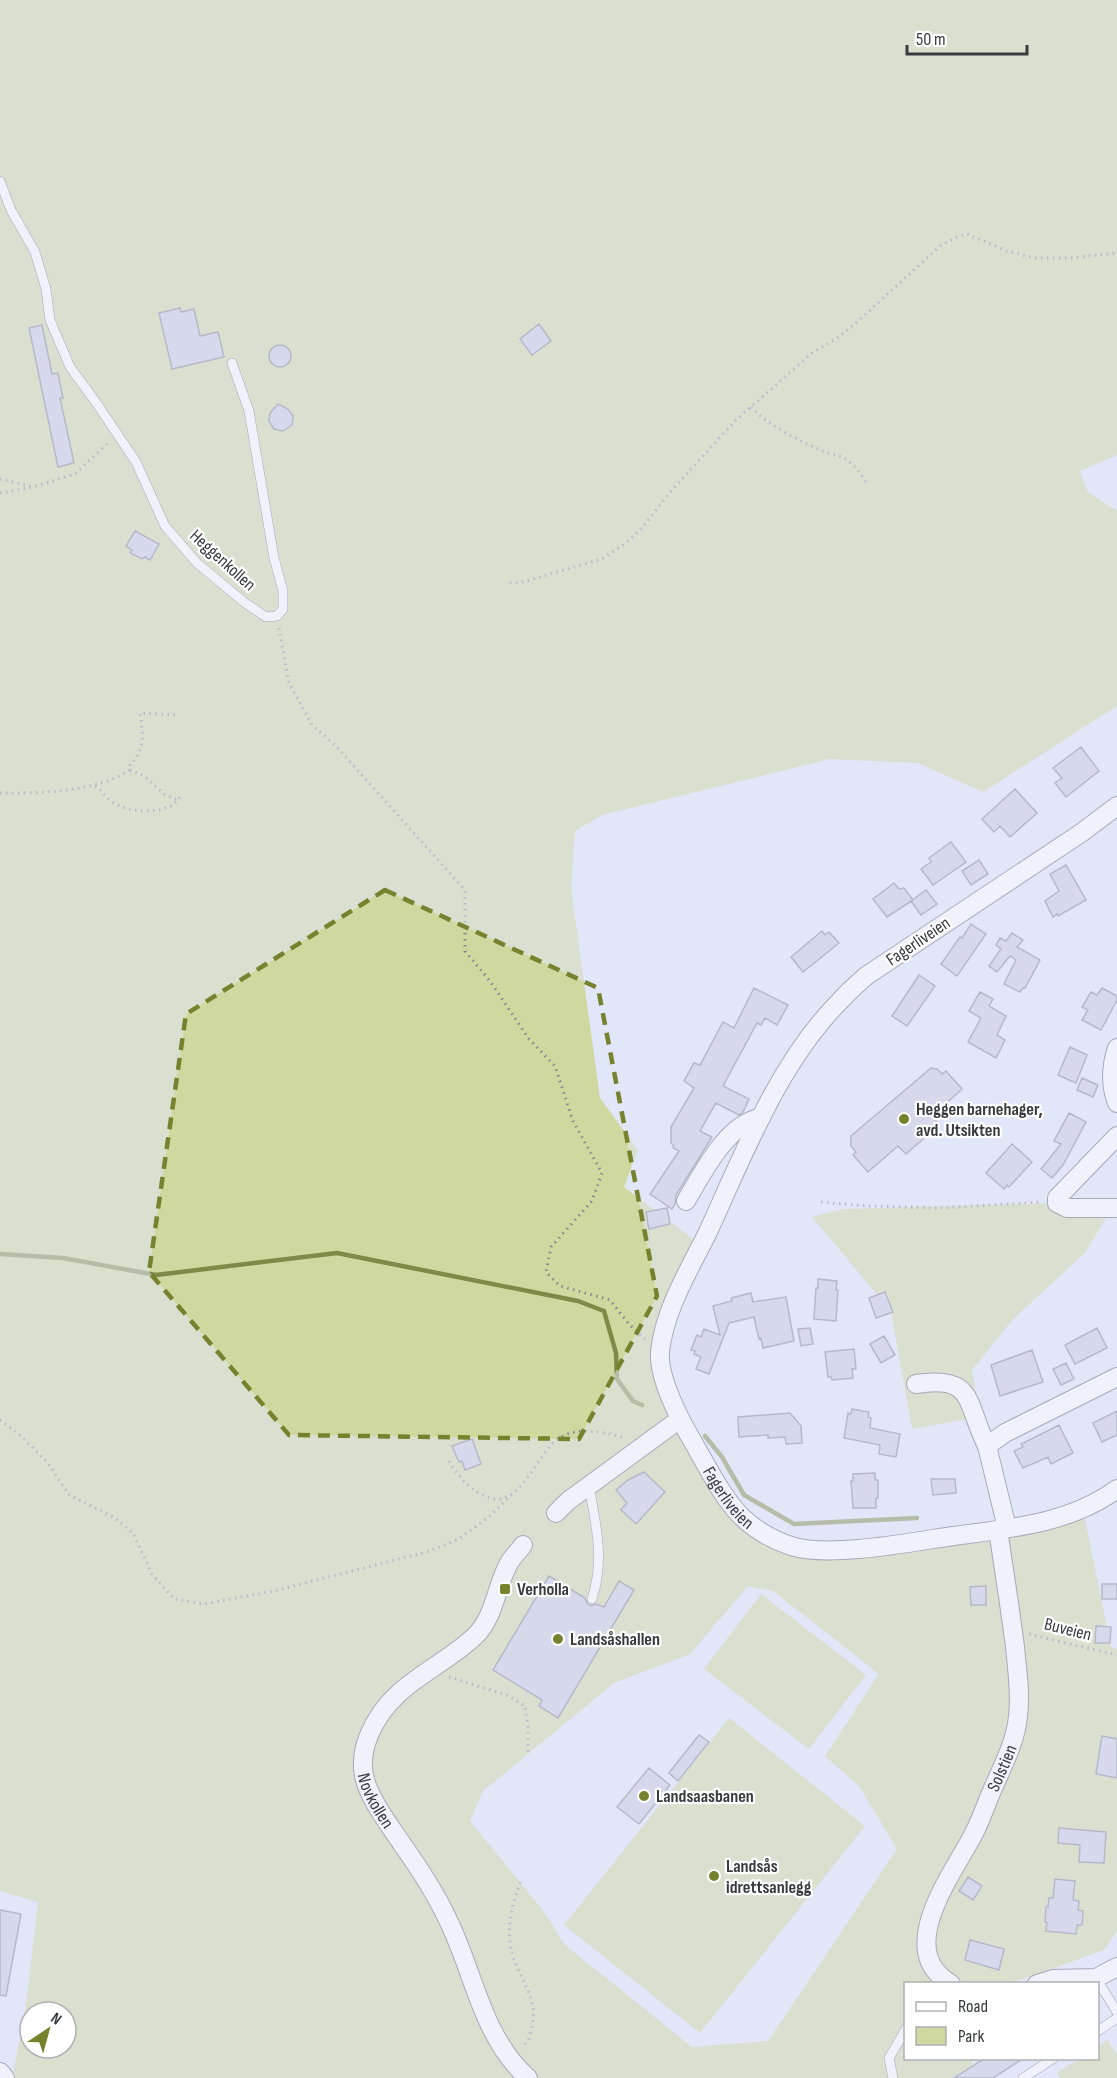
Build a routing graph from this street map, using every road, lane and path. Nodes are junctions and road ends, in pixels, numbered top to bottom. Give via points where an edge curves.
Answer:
1 (0, 181) edge
2 (1117, 253) edge
3 (232, 363) dead end
4 (751, 407) junction
5 (118, 434) junction
6 (0, 479) edge
7 (868, 485) dead end
8 (33, 487) junction
9 (0, 494) edge
10 (510, 583) dead end
11 (277, 616) junction
12 (176, 715) dead end
13 (130, 770) junction
14 (93, 785) junction
15 (0, 794) edge
16 (1117, 806) edge
17 (1117, 1048) edge
18 (1117, 1103) edge
19 (761, 1118) junction
20 (1117, 1136) edge
21 (686, 1202) dead end
22 (821, 1202) dead end
23 (1058, 1203) junction
24 (1117, 1208) edge
25 (660, 1354) junction
26 (1117, 1377) edge
27 (916, 1384) dead end
28 (680, 1419) junction
29 (0, 1420) edge
30 (646, 1444) junction
31 (987, 1446) junction
32 (449, 1461) dead end
33 (589, 1486) junction
34 (1117, 1489) edge
35 (513, 1493) junction
36 (556, 1513) dead end
37 (1002, 1529) junction
38 (524, 1545) dead end
39 (592, 1599) dead end
40 (1013, 1630) junction
41 (1117, 1655) edge
42 (430, 1670) junction
43 (528, 1755) dead end
44 (520, 1882) dead end
45 (1117, 1967) edge
46 (1096, 1978) junction
47 (944, 1981) edge
48 (1041, 1982) edge
49 (1098, 1982) edge
50 (1099, 1983) edge
51 (1117, 2012) edge
52 (1117, 2018) edge
53 (1099, 2030) edge
54 (904, 2032) edge
55 (506, 2052) junction
56 (1052, 2060) edge
57 (0, 2072) edge
58 (1038, 2074) edge
59 (5, 2078) edge
60 (528, 2078) edge
61 (893, 2078) edge
62 (1023, 2078) edge

1 - 5 lane, Heggenkollen via 35,252 50,320 70,367
2 - 4 path via 1034,258 967,234 955,238
3 - 11 lane, Heggenkollen via 249,411 283,591 283,609
4 - 7 path via 768,422 848,461
4 - 10 path via 671,491 642,528 612,554 602,560
5 - 8 path via 75,474
5 - 11 lane, Heggenkollen via 136,462 165,526 181,546 244,603 266,617
6 - 8 path
8 - 9 path
11 - 25 path via 289,682 312,725 335,745 465,890 465,951 529,1040 555,1066 573,1121 602,1173 592,1201 551,1247 546,1272 560,1286 610,1300
12 - 13 path via 140,713 144,744
13 - 14 path
13 - 14 path via 144,776 165,795 175,799 181,796 173,806 152,811 124,809
14 - 15 path
16 - 19 street, Fagerliveien via 866,976 838,1002 813,1034
17 - 18 street via 1112,1071
19 - 21 street via 742,1125 724,1143
19 - 25 street, Fagerliveien via 673,1308
20 - 23 street via 1059,1194
22 - 23 path via 939,1208
23 - 24 street via 1067,1208
25 - 28 street, Fagerliveien via 670,1398
26 - 31 street via 1005,1433
27 - 31 street, Solstien via 947,1382 957,1386 970,1404
28 - 30 street
28 - 37 street, Fagerliveien via 708,1469 742,1517 766,1536 794,1547 864,1549
29 - 35 path via 48,1463 69,1495 115,1518 133,1533 152,1574 174,1599 204,1604 274,1591 430,1551 459,1539
30 - 33 street
30 - 35 path via 588,1430 562,1436
31 - 37 street, Solstien
32 - 35 path via 479,1494 491,1500
33 - 36 street
33 - 39 lane via 600,1552 598,1582
34 - 37 street, Fagerliveien via 1082,1510
37 - 40 street, Solstien
38 - 42 street, Novkollen via 509,1562 489,1616 476,1635
40 - 41 path, Buveien
40 - 47 street, Solstien via 1020,1690 1012,1741 974,1834 943,1888 927,1929 931,1965
42 - 43 path via 520,1702 527,1712
42 - 55 street, Novkollen via 399,1693 373,1726 365,1745 366,1785 435,1893 492,2032
44 - 55 path via 509,1941 531,1994 535,2019 525,2045
45 - 46 street
46 - 48 street
46 - 49 lane
50 - 51 lane
52 - 53 lane
54 - 61 lane via 889,2058
55 - 60 street, Novkollen
56 - 58 lane
57 - 59 street
58 - 62 lane

